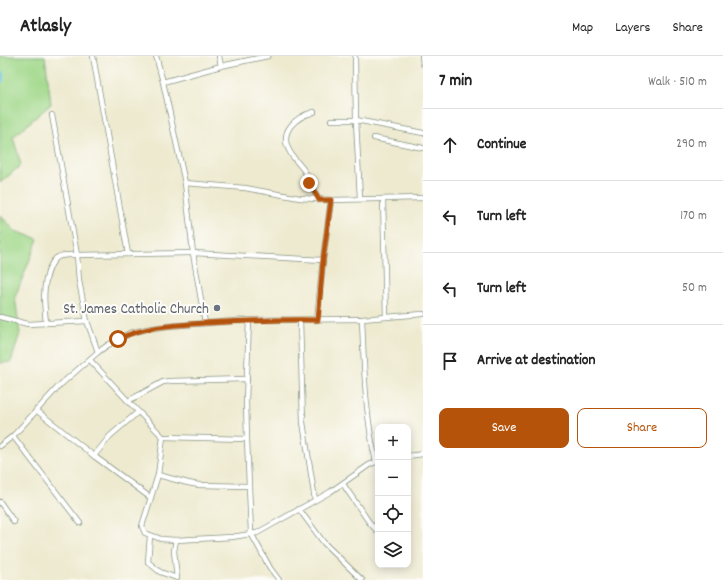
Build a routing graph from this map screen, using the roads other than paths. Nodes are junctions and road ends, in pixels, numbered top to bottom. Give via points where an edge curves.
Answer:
1 (93, 56) edge
2 (156, 56) edge
3 (219, 56) edge
4 (268, 56) edge
5 (355, 56) edge
6 (422, 56) edge
7 (423, 64) edge
8 (221, 66) junction
9 (164, 82) junction
10 (314, 112) dead end
11 (52, 115) dead end
12 (331, 120) dead end
13 (356, 120) junction
14 (423, 133) edge
15 (374, 138) dead end
16 (423, 148) edge
17 (185, 183) junction
18 (423, 198) edge
19 (360, 199) junction
20 (383, 199) junction
21 (319, 200) junction
22 (331, 200) junction
23 (194, 253) junction
24 (128, 254) junction
25 (76, 255) junction
26 (323, 260) junction
27 (423, 314) edge
28 (0, 317) edge
29 (386, 317) junction
30 (362, 319) junction
31 (249, 320) junction
32 (300, 320) junction
33 (318, 320) junction
34 (87, 321) junction
35 (46, 323) junction
36 (206, 323) junction
37 (98, 352) junction
38 (90, 360) junction
39 (247, 379) junction
40 (128, 401) junction
41 (36, 410) junction
42 (138, 412) junction
43 (13, 436) junction
44 (164, 437) junction
45 (248, 439) junction
46 (0, 446) edge
47 (423, 454) edge
48 (94, 456) junction
49 (411, 456) edge
50 (376, 460) edge
51 (375, 463) edge
52 (158, 475) junction
53 (343, 484) junction
54 (249, 486) junction
55 (150, 498) junction
56 (315, 500) junction
57 (0, 502) edge
58 (299, 509) junction
59 (14, 522) dead end
60 (80, 523) dead end
61 (375, 529) edge
62 (251, 533) junction
63 (150, 536) junction
64 (176, 540) junction
65 (279, 580) edge
66 (362, 580) edge

1 - 24 street
2 - 9 street
3 - 8 street
4 - 8 street
5 - 13 street
6 - 7 street
8 - 9 street
9 - 17 street
10 - 21 street via 295,121 286,134 286,143
11 - 25 street
12 - 13 street
13 - 14 street
13 - 19 street
15 - 16 street
17 - 21 street via 245,188
17 - 23 street
18 - 20 street
19 - 20 street
19 - 22 street
20 - 29 street
21 - 22 street
22 - 26 street
23 - 24 street
23 - 26 street
23 - 36 street
24 - 25 street
25 - 34 street
25 - 35 street via 57,258 49,271 43,301
26 - 33 street
27 - 29 street
28 - 35 street via 28,324
29 - 30 street
30 - 33 street
30 - 50 street via 370,435
31 - 32 street
31 - 36 street
31 - 39 street
32 - 33 street
32 - 56 street via 303,422
34 - 35 street
34 - 37 street
36 - 37 street via 146,328 124,336
37 - 38 street
38 - 40 street
38 - 41 street via 60,385
39 - 40 street via 163,382
39 - 45 street
40 - 42 street
41 - 43 street
41 - 48 street
42 - 44 street
42 - 48 street via 110,436
43 - 46 street
43 - 60 street
44 - 45 street
44 - 52 street
45 - 54 street
47 - 49 street
48 - 55 street
51 - 53 street
52 - 54 street via 199,485
52 - 55 street
53 - 56 street
53 - 61 street
54 - 62 street
55 - 63 street via 142,526 145,533
56 - 58 street
57 - 59 street
58 - 62 street via 259,532
58 - 66 street via 324,543
62 - 64 street via 232,537
62 - 65 street
63 - 64 street
63 - 64 street via 148,562 160,572 177,578 174,551

